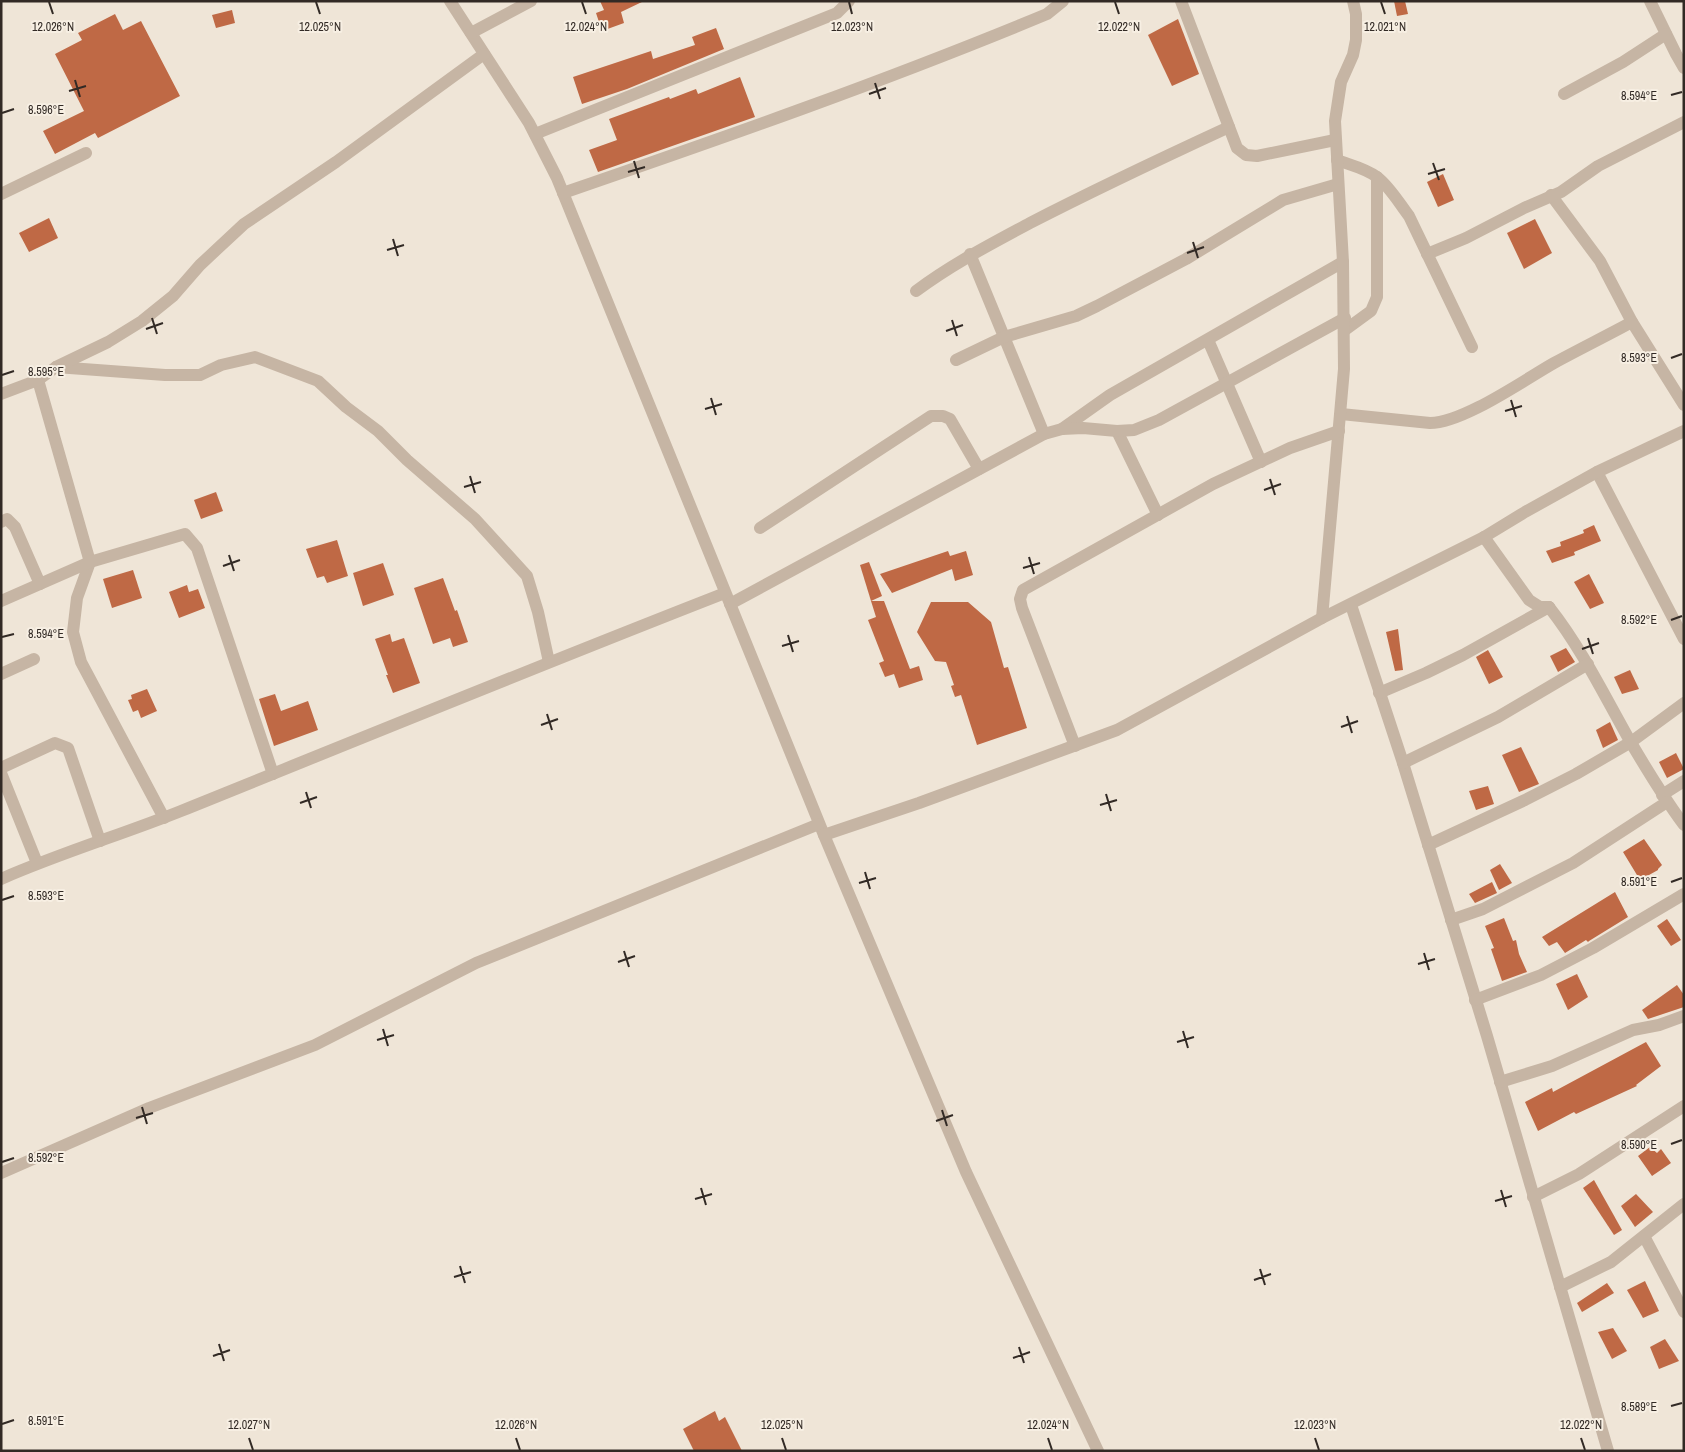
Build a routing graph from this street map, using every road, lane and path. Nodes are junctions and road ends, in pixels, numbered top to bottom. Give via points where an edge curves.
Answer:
1 (450, 1) edge
2 (531, 1) edge
3 (849, 1) edge
4 (1063, 1) edge
5 (1180, 1) edge
6 (1353, 1) edge
7 (1650, 1) edge
8 (471, 33) junction
9 (1666, 34) junction
10 (484, 54) junction
11 (1684, 68) edge
12 (1564, 94) dead end
13 (1684, 122) edge
14 (1229, 127) junction
15 (535, 134) junction
16 (1335, 140) junction
17 (86, 153) dead end
18 (1337, 160) junction
19 (1377, 177) junction
20 (1338, 184) junction
21 (563, 193) junction
22 (1, 194) edge
23 (1551, 195) junction
24 (970, 254) junction
25 (1426, 254) junction
26 (1343, 262) junction
27 (916, 292) dead end
28 (1632, 322) junction
29 (1345, 324) junction
30 (1004, 336) junction
31 (1208, 340) junction
32 (1472, 347) dead end
33 (956, 360) dead end
34 (56, 367) junction
35 (38, 380) junction
36 (1228, 383) junction
37 (1, 394) edge
38 (1684, 405) edge
39 (1341, 414) junction
40 (1062, 429) junction
41 (1117, 431) junction
42 (1339, 431) junction
43 (1684, 431) edge
44 (1044, 434) junction
45 (1261, 462) junction
46 (979, 469) junction
47 (1597, 472) junction
48 (1158, 515) junction
49 (1, 522) edge
50 (760, 528) dead end
51 (1484, 537) junction
52 (90, 562) junction
53 (40, 584) junction
54 (728, 599) junction
55 (1, 601) edge
56 (1351, 605) junction
57 (1549, 607) junction
58 (1322, 618) junction
59 (1684, 639) edge
60 (34, 659) dead end
61 (549, 662) junction
62 (1588, 664) junction
63 (1, 674) edge
64 (1379, 693) junction
65 (1684, 703) edge
66 (1631, 742) junction
67 (1075, 746) junction
68 (1403, 762) junction
69 (1, 768) edge
70 (1, 773) edge
71 (273, 774) junction
72 (1684, 781) edge
73 (1665, 798) junction
74 (164, 818) junction
75 (1684, 825) edge
76 (821, 830) junction
77 (100, 840) junction
78 (1428, 845) junction
79 (37, 863) junction
80 (1, 879) edge
81 (1684, 894) edge
82 (1451, 920) junction
83 (1475, 1000) junction
84 (1684, 1016) edge
85 (1500, 1082) junction
86 (1684, 1106) edge
87 (1, 1173) edge
88 (1533, 1197) junction
89 (1684, 1204) edge
90 (1644, 1236) junction
91 (1560, 1286) junction
92 (1684, 1312) edge
93 (1098, 1451) edge
94 (1608, 1451) edge

1 - 8 street
2 - 8 street
3 - 15 street via 837,13
4 - 21 street via 1047,14 911,68
5 - 14 street
6 - 16 street via 1356,40 1339,92 1334,121
7 - 9 street
8 - 10 street
9 - 11 street
9 - 12 street
10 - 15 street
10 - 34 street via 336,162 244,224 200,265 173,296 142,321
13 - 23 street via 1598,166 1561,192
14 - 16 street via 1237,148 1246,155 1257,156
14 - 24 street via 1103,185
15 - 21 street
16 - 18 street
17 - 22 street
18 - 19 street
18 - 20 street
19 - 25 street via 1408,216
19 - 29 street via 1378,297 1371,311
20 - 26 street
20 - 30 street via 1283,200 1186,259 1076,316
21 - 54 street
23 - 25 street via 1466,238
23 - 28 street via 1600,262
24 - 27 street
24 - 30 street
25 - 32 street
26 - 29 street
26 - 31 street
28 - 38 street
28 - 39 street via 1500,396 1443,421 1430,423
29 - 36 street
29 - 39 street
30 - 33 street
30 - 44 street
31 - 36 street
31 - 40 street via 1110,395
34 - 35 street
34 - 61 street via 200,375 221,365 255,357 318,381 476,519 527,576
35 - 37 street
35 - 52 street
36 - 41 street via 1159,420 1134,430
36 - 45 street
39 - 42 street
40 - 41 street
40 - 44 street
41 - 48 street
42 - 45 street
42 - 58 street
43 - 47 street
44 - 46 street
45 - 48 street
46 - 50 street via 950,419 931,416
46 - 54 street
47 - 51 street
47 - 59 street
48 - 67 street via 1023,590 1020,599
49 - 53 street via 7,520 15,527
51 - 56 street
51 - 57 street via 1529,600 1540,607
52 - 53 street
52 - 71 street via 185,534 197,548
52 - 74 street via 76,598 73,632 81,662
53 - 55 street
54 - 61 street
54 - 76 street
56 - 58 street
56 - 64 street
57 - 62 street
57 - 64 street via 1463,655
58 - 67 street via 1117,730
60 - 63 street
61 - 71 street
62 - 66 street
62 - 68 street via 1498,717
64 - 68 street
65 - 66 street
66 - 73 street
66 - 78 street via 1550,788
67 - 76 street via 919,804
68 - 78 street
69 - 77 street via 55,743 68,748
70 - 79 street
71 - 74 street
72 - 73 street
73 - 75 street
73 - 82 street via 1573,863 1483,909
74 - 77 street
76 - 87 street via 476,963 315,1045 148,1108
76 - 93 street via 966,1172
77 - 79 street
78 - 82 street
79 - 80 street
81 - 83 street via 1541,975
82 - 83 street
83 - 85 street
84 - 85 street via 1658,1026 1633,1030 1552,1066
85 - 88 street
86 - 88 street via 1579,1174
88 - 91 street
89 - 90 street
90 - 91 street via 1611,1262
90 - 92 street
91 - 94 street

